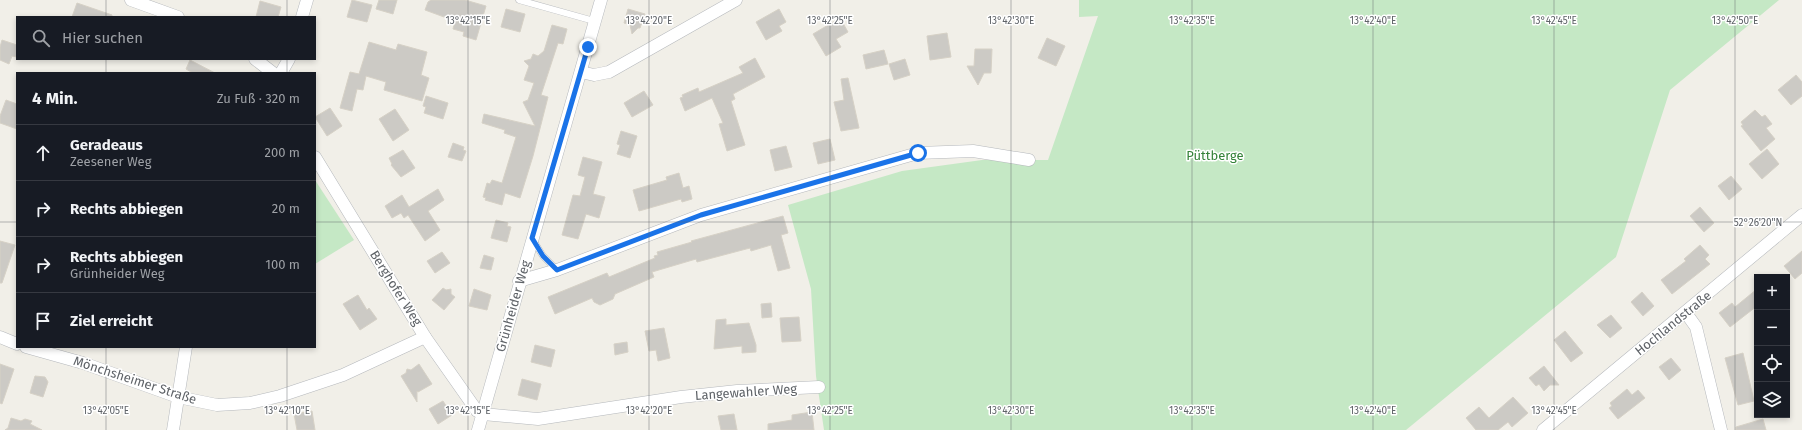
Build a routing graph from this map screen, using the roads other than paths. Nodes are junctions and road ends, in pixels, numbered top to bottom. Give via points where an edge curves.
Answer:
1 (131, 0) edge
2 (307, 0) edge
3 (519, 0) edge
4 (601, 0) edge
5 (736, 0) edge
6 (175, 16) edge
7 (302, 16) edge
8 (594, 21) junction
9 (256, 60) edge
10 (288, 60) edge
11 (272, 72) edge
12 (282, 72) edge
13 (581, 72) junction
14 (316, 160) edge
15 (1029, 160) dead end
16 (1802, 215) edge
17 (532, 238) junction
18 (557, 270) junction
19 (519, 281) junction
20 (1686, 313) junction
21 (0, 337) edge
22 (426, 337) junction
23 (16, 344) edge
24 (30, 348) edge
25 (186, 348) edge
26 (818, 387) dead end
27 (178, 397) junction
28 (483, 414) junction
29 (173, 430) edge
30 (478, 430) edge
31 (1543, 430) edge
32 (1721, 430) edge

1 - 6 street
2 - 7 street
3 - 8 lane
4 - 8 street, Grünheider Weg
5 - 13 street via 609,72 594,75
8 - 13 street, Grünheider Weg
9 - 11 street
10 - 12 street
13 - 17 street, Grünheider Weg
14 - 22 street, Berghofer Weg
15 - 18 street via 973,151 918,153 701,215
16 - 20 street, Hochlandstraße
17 - 18 lane via 543,256
17 - 19 street, Grünheider Weg
18 - 19 street
19 - 28 street, Grünheider Weg
20 - 31 street, Hochlandstraße
20 - 32 street via 1696,327
21 - 23 street
22 - 27 street, Mönchsheimer Straße via 343,375 280,396 250,403 217,405
22 - 28 street, Berghofer Weg via 477,411
24 - 27 street, Mönchsheimer Straße via 83,362
25 - 27 street
26 - 28 street, Langewahler Weg via 737,391 538,419
27 - 29 street
28 - 30 street, Grünheider Weg

